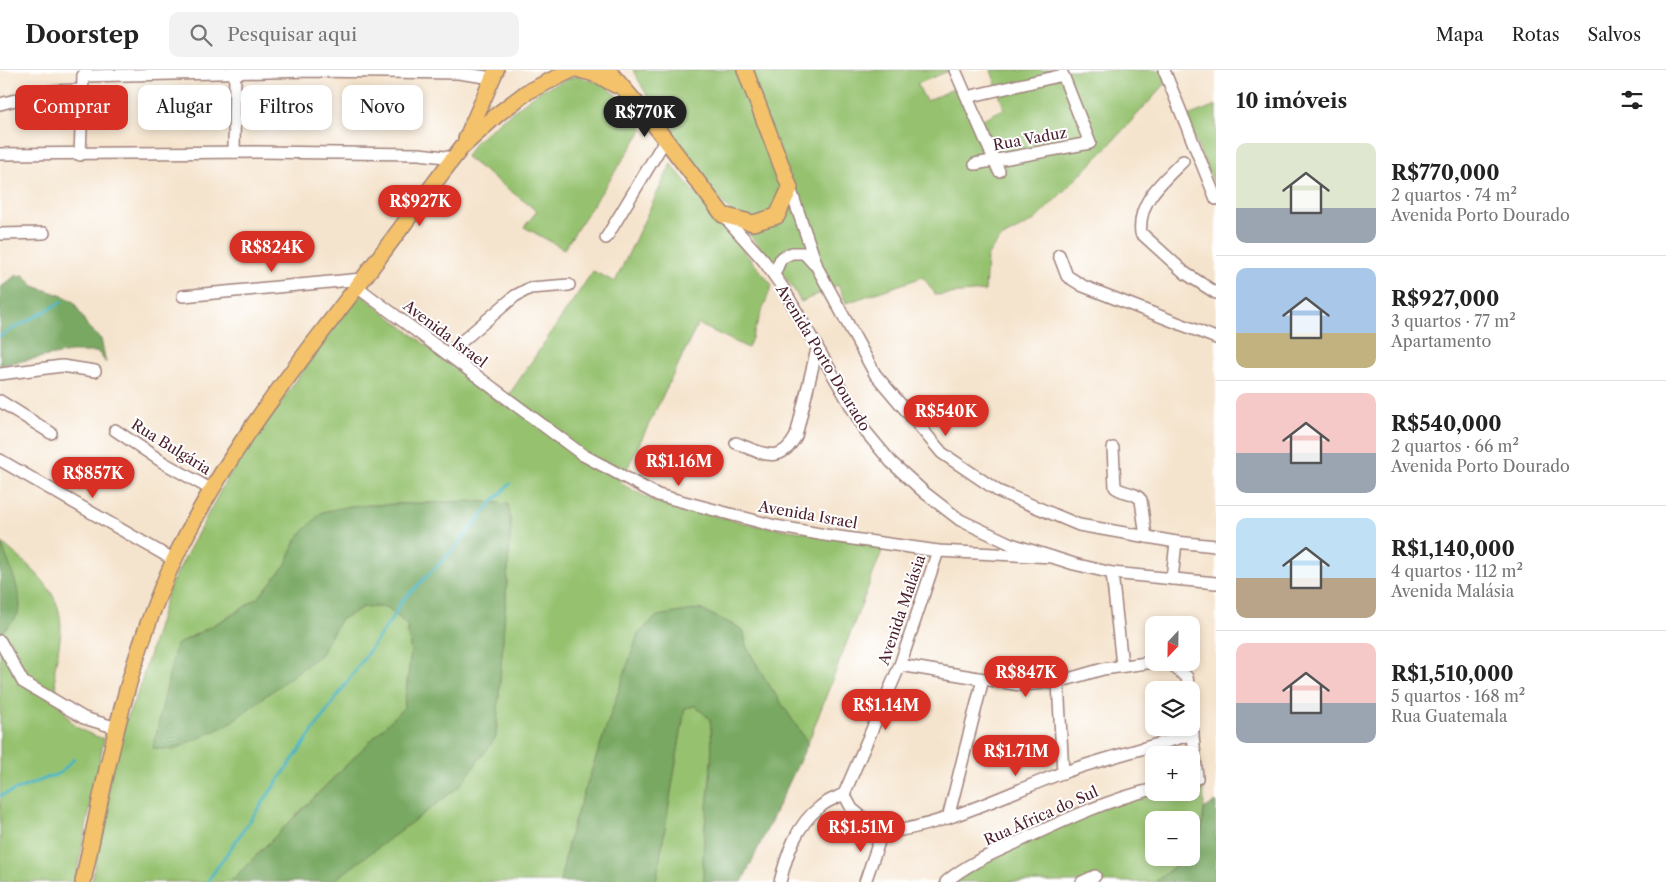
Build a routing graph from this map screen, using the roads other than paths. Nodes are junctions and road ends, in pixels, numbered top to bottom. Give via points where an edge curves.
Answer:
1 (572, 70) edge
2 (580, 70) edge
3 (608, 70) edge
4 (745, 70) edge
5 (955, 70) edge
6 (1164, 70) edge
7 (235, 71) edge
8 (312, 71) edge
9 (380, 71) edge
10 (162, 72) edge
11 (458, 72) edge
12 (84, 73) edge
13 (494, 74) edge
14 (967, 97) junction
15 (15, 100) edge
16 (0, 104) edge
17 (649, 118) junction
18 (81, 130) edge
19 (665, 140) junction
20 (234, 152) junction
21 (458, 152) junction
22 (0, 154) edge
23 (80, 154) junction
24 (994, 160) junction
25 (1183, 162) dead end
26 (975, 164) dead end
27 (999, 172) dead end
28 (790, 188) junction
29 (1216, 199) edge
30 (723, 216) junction
31 (44, 233) dead end
32 (0, 234) edge
33 (606, 238) dead end
34 (1058, 255) dead end
35 (818, 269) junction
36 (774, 275) junction
37 (360, 283) junction
38 (569, 285) dead end
39 (1216, 294) edge
40 (183, 296) dead end
41 (1216, 338) edge
42 (817, 349) junction
43 (447, 354) junction
44 (95, 371) dead end
45 (0, 374) edge
46 (0, 401) edge
47 (115, 430) dead end
48 (52, 434) dead end
49 (736, 443) dead end
50 (1114, 448) dead end
51 (0, 460) edge
52 (212, 490) junction
53 (1146, 537) junction
54 (1176, 542) junction
55 (1216, 546) edge
56 (938, 551) junction
57 (1052, 557) junction
58 (174, 560) junction
59 (1112, 573) junction
60 (1172, 579) junction
61 (1216, 583) edge
62 (0, 641) edge
63 (1145, 663) edge
64 (900, 665) junction
65 (1122, 666) junction
66 (1179, 671) edge
67 (983, 679) junction
68 (1188, 681) edge
69 (1058, 682) junction
70 (117, 728) junction
71 (1186, 736) edge
72 (1064, 773) junction
73 (1145, 791) edge
74 (844, 794) junction
75 (948, 818) junction
76 (882, 833) junction
77 (1095, 876) dead end
78 (83, 882) edge
79 (780, 882) edge
80 (865, 882) edge
81 (946, 882) edge
82 (1082, 882) edge

1 - 21 main road via 527,92
2 - 17 main road via 615,85
3 - 17 main road, Avenida Porto Dourado
4 - 28 main road
5 - 14 street
6 - 29 street
7 - 8 street
7 - 10 street
7 - 20 street
8 - 9 street
9 - 11 street
10 - 12 street
11 - 13 street
13 - 21 main road
14 - 24 street
14 - 24 street, Rua Vaduz via 1063,75 1090,143
15 - 16 street
17 - 19 main road, Avenida Porto Dourado
18 - 23 street
19 - 30 main road, Avenida Porto Dourado
19 - 33 street
20 - 21 street
20 - 23 street
21 - 37 main road
22 - 23 street
24 - 26 street, Rua Vaduz
24 - 27 street
25 - 39 street via 1153,190 1140,224 1141,233 1185,273
28 - 30 main road via 777,216 753,223
28 - 35 street
30 - 36 street, Avenida Porto Dourado
31 - 32 street
34 - 41 street via 1068,276 1083,286
35 - 36 street via 804,253 792,253 782,258
35 - 53 street via 875,374 942,453 998,491 1078,525
36 - 42 street, Avenida Porto Dourado
37 - 40 street
37 - 43 street, Avenida Israel
37 - 52 main road via 287,376
38 - 43 street via 530,288 515,296
42 - 49 street via 796,436 789,448 779,455 766,455
42 - 57 street, Avenida Porto Dourado via 866,432 891,462 925,493 960,520 995,537
43 - 56 street, Avenida Israel via 584,455 658,495 775,526
44 - 45 street via 62,366
46 - 48 street
47 - 52 street, Rua Bulgária
50 - 53 street via 1115,487 1141,500
51 - 58 street
52 - 58 main road
53 - 54 street
54 - 55 street
54 - 60 street
56 - 57 street, Avenida Israel
56 - 64 street, Avenida Malásia
57 - 59 street, Avenida Porto Dourado
58 - 70 main road via 143,635
59 - 60 street, Avenida Porto Dourado
59 - 65 street
60 - 61 street, Avenida Porto Dourado
62 - 70 street via 23,682 84,718
63 - 65 street
64 - 67 street
64 - 74 street, Avenida Malásia
65 - 69 street
66 - 68 street
67 - 69 street via 1020,685
67 - 75 street
69 - 72 street
70 - 78 main road
71 - 72 street
72 - 75 street
73 - 81 street, Rua África do Sul via 1123,796 1074,816 976,861
74 - 76 street via 852,809
74 - 79 street via 810,816 788,848
75 - 76 street
76 - 80 street
77 - 82 street

